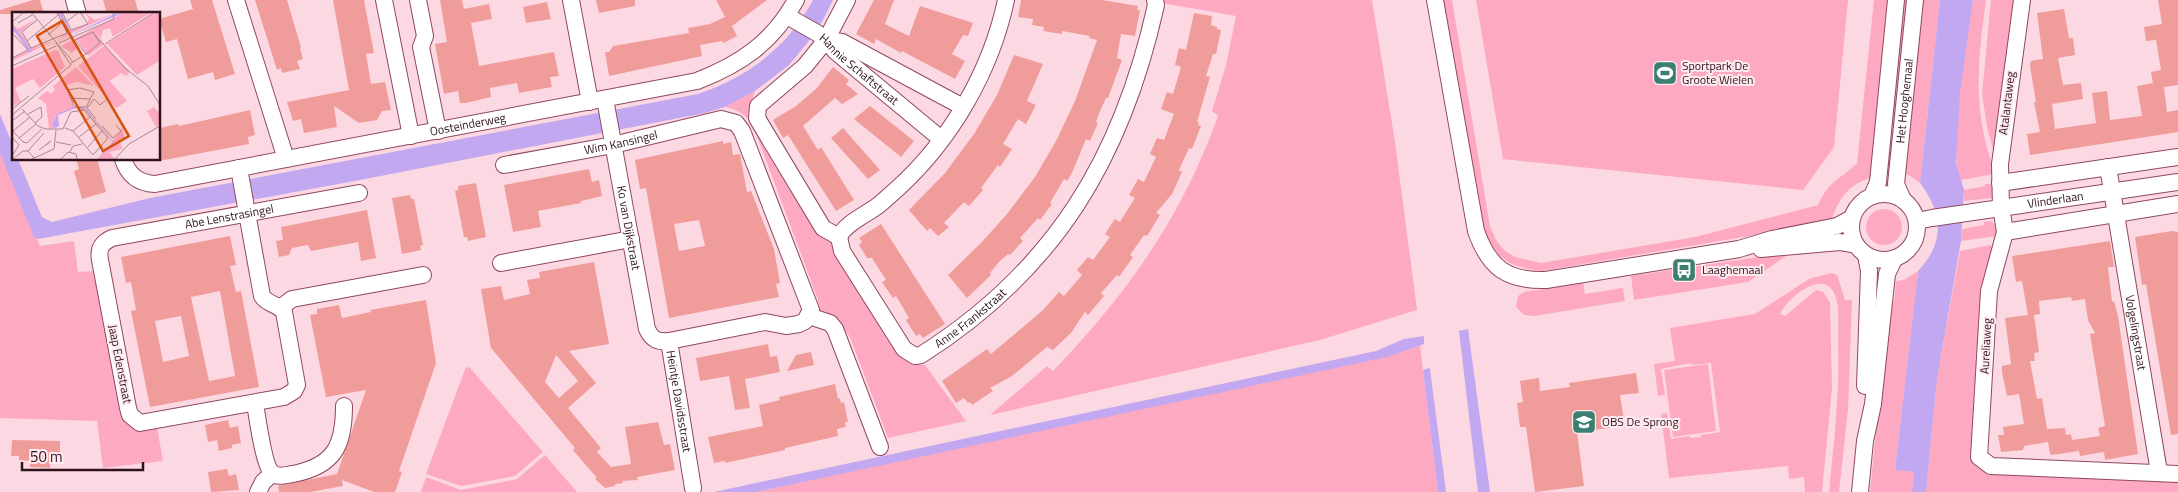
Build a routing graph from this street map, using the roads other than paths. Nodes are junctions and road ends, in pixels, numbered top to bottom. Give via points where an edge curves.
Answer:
1 (236, 0) edge
2 (384, 0) edge
3 (418, 0) edge
4 (571, 0) edge
5 (796, 0) edge
6 (847, 0) edge
7 (1006, 0) edge
8 (1155, 0) edge
9 (1435, 0) edge
10 (1896, 0) edge
11 (1915, 0) edge
12 (2022, 0) edge
13 (787, 16) junction
14 (822, 36) junction
15 (601, 103) junction
16 (963, 107) junction
17 (438, 131) junction
18 (411, 136) junction
19 (941, 139) junction
20 (612, 140) junction
21 (2178, 157) edge
22 (286, 159) junction
23 (123, 160) edge
24 (504, 165) dead end
25 (2108, 167) junction
26 (240, 173) junction
27 (2178, 182) edge
28 (2000, 183) junction
29 (2112, 192) junction
30 (359, 193) dead end
31 (1872, 196) junction
32 (1903, 200) junction
33 (2178, 204) edge
34 (246, 208) junction
35 (1995, 209) junction
36 (2115, 214) junction
37 (1852, 218) junction
38 (1924, 219) junction
39 (2005, 232) junction
40 (839, 237) junction
41 (631, 239) junction
42 (102, 245) joint
43 (1739, 250) junction
44 (1861, 250) junction
45 (1894, 259) junction
46 (500, 263) dead end
47 (422, 275) dead end
48 (280, 308) junction
49 (809, 316) junction
50 (669, 341) junction
51 (255, 403) junction
52 (344, 406) dead end
53 (1865, 441) junction
54 (880, 447) dead end
55 (2159, 472) junction
56 (272, 474) junction
57 (2178, 474) edge
58 (693, 488) dead end
59 (258, 492) edge
60 (1860, 492) edge

1 - 22 street
2 - 18 street
3 - 17 street via 425,36 421,47
4 - 15 street, Ko van Dijkstraat
5 - 13 street, Oosteinderweg
6 - 14 street
7 - 16 street via 994,41
8 - 40 street, Anne Frankstraat via 1140,70 1129,100 1102,163 1083,196 1010,286 953,335 921,355 915,356 904,349 842,251
9 - 43 street via 1476,232 1482,250 1491,262 1515,277 1546,280
10 - 31 street, Het Hooghemaal via 1878,182
11 - 32 street, Het Hooghemaal via 1896,184
12 - 28 street, Atalantaweg via 2006,104
13 - 14 street
13 - 15 street, Oosteinderweg via 759,48 726,70 697,81
14 - 16 street, Hannie Schaftstraat via 842,42
14 - 19 street, Hannie Schaftstraat via 834,51
14 - 40 street via 805,66 763,101 756,112 758,122 823,228
15 - 17 street, Oosteinderweg
15 - 20 street, Ko van Dijkstraat
16 - 19 street
17 - 18 street, Oosteinderweg
18 - 22 street, Oosteinderweg
19 - 40 street via 900,186
20 - 24 street, Wim Kansingel
20 - 41 street, Ko van Dijkstraat
20 - 49 street, Wim Kansingel via 721,119 736,123 742,131 810,303
21 - 25 street, Vlinderlaan
22 - 26 street, Oosteinderweg
23 - 26 street, Oosteinderweg via 131,175 146,183
25 - 28 street, Vlinderlaan
25 - 29 street, Volgelingstraat
26 - 34 street
27 - 29 street, Vlinderlaan
28 - 35 street, Atalantaweg
29 - 35 street, Vlinderlaan
29 - 36 street, Volgelingstraat
30 - 34 street, Abe Lenstrasingel
31 - 32 street via 1888,194
31 - 37 street via 1860,205
32 - 38 street
33 - 36 street, Vlinderlaan
34 - 42 street, Abe Lenstrasingel via 112,238
34 - 48 street via 262,296
35 - 38 street, Vlinderlaan
35 - 39 street, Aureliaweg
36 - 39 street, Vlinderlaan
36 - 55 street, Volgelingstraat
37 - 43 street via 1837,226 1772,239
37 - 44 street via 1851,232
38 - 45 street via 1910,248
39 - 55 street, Aureliaweg via 1989,291 1979,457 1991,466
41 - 46 street
41 - 50 street, Ko van Dijkstraat via 647,329 654,339
42 - 51 street, Jaap Edenstraat via 100,260 128,408 134,420 147,423
43 - 44 street via 1840,242
44 - 45 street via 1885,260
44 - 53 street via 1869,271
45 - 53 street via 1887,274 1873,404
47 - 48 street via 292,299
48 - 51 street via 286,318 297,385 289,395
49 - 50 street, Heintje Davidsstraat via 800,324 786,326 765,322
49 - 54 street via 830,323 835,329
50 - 58 street, Heintje Davidsstraat
51 - 56 street via 266,463
52 - 56 street via 342,436 327,461 311,470 284,476
53 - 60 street
55 - 57 street
56 - 59 street

